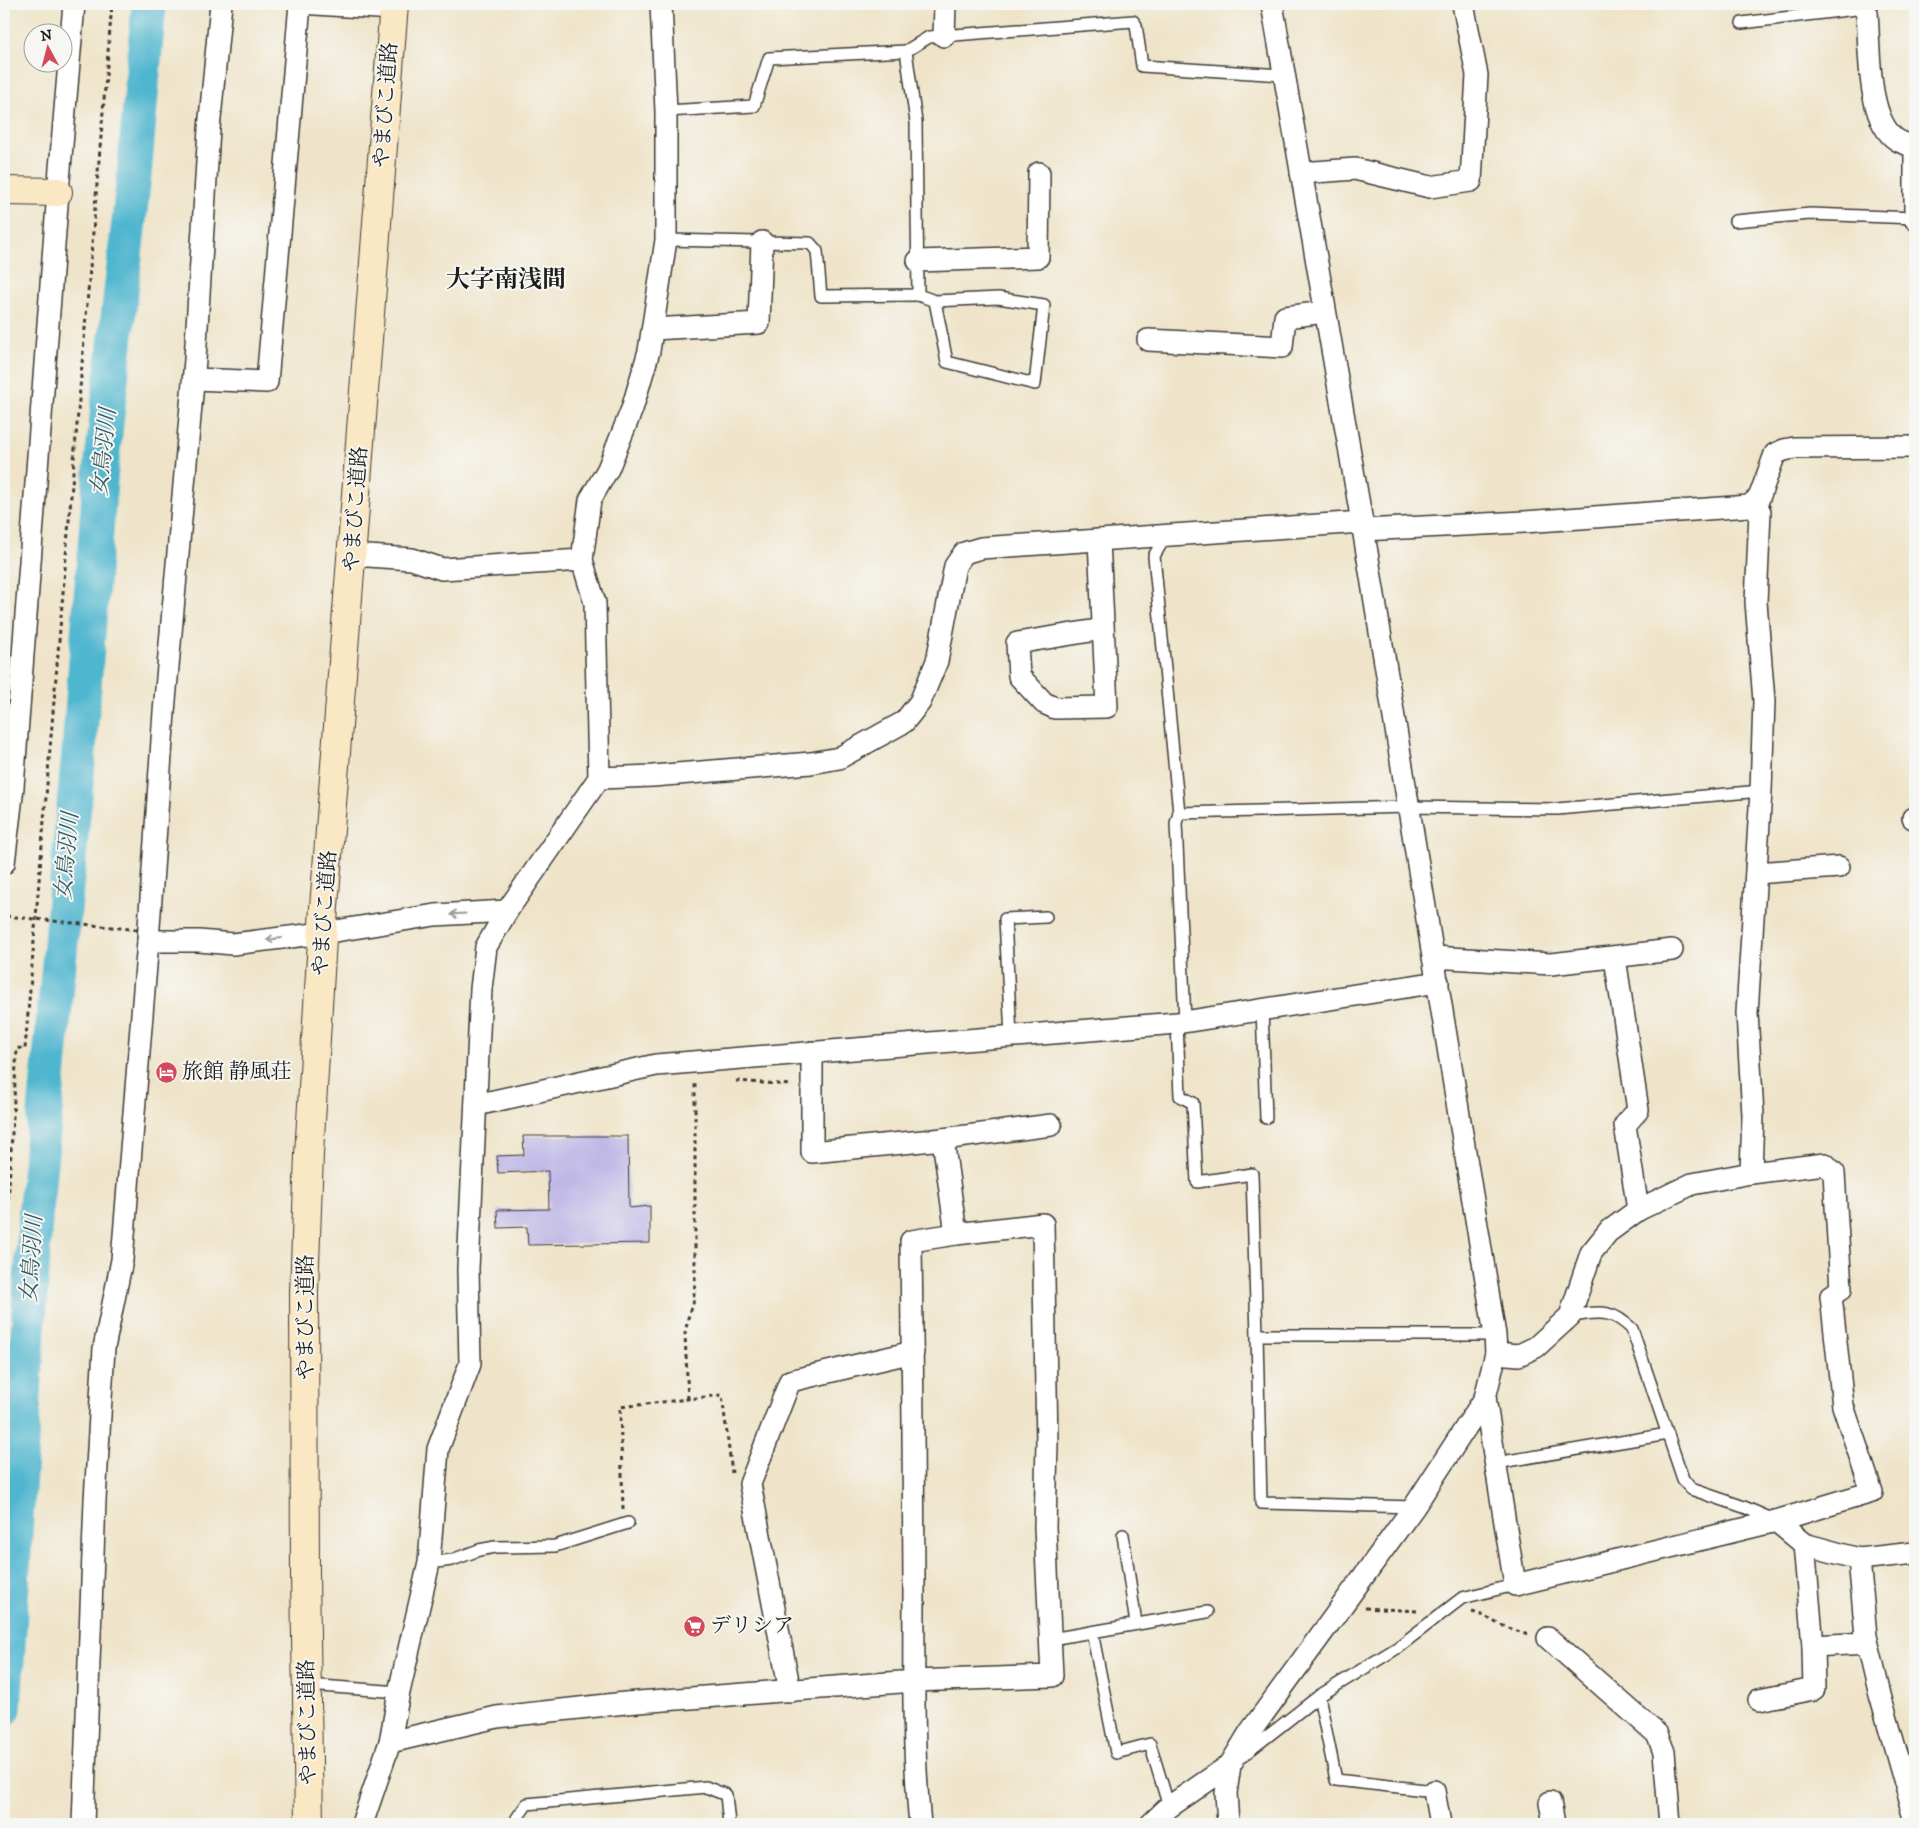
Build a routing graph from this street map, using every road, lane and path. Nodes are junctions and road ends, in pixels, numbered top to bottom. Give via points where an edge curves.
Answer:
1 (74, 4) edge
2 (112, 4) edge
3 (221, 4) edge
4 (661, 4) edge
5 (945, 4) edge
6 (1272, 4) edge
7 (1463, 4) edge
8 (300, 6) edge
9 (1862, 6) edge
10 (393, 9) edge
11 (1742, 23) dead end
12 (944, 36) junction
13 (906, 51) junction
14 (1283, 75) junction
15 (666, 111) junction
16 (1915, 147) edge
17 (1039, 173) dead end
18 (1301, 173) junction
19 (4, 192) edge
20 (58, 192) junction
21 (1915, 218) edge
22 (1735, 222) dead end
23 (666, 240) junction
24 (762, 242) junction
25 (918, 261) junction
26 (918, 295) junction
27 (935, 301) junction
28 (1325, 312) junction
29 (653, 329) junction
30 (1148, 340) dead end
31 (194, 379) junction
32 (1915, 447) edge
33 (1755, 502) junction
34 (1362, 526) junction
35 (1167, 534) junction
36 (1099, 540) junction
37 (353, 555) junction
38 (582, 560) junction
39 (1103, 629) junction
40 (11, 726) edge
41 (599, 778) junction
42 (1761, 791) junction
43 (1408, 807) junction
44 (1180, 813) junction
45 (4, 863) edge
46 (1839, 867) dead end
47 (1756, 873) junction
48 (507, 911) junction
49 (5, 916) edge
50 (1046, 917) dead end
51 (322, 933) junction
52 (144, 936) junction
53 (1672, 950) dead end
54 (1433, 957) junction
55 (1615, 958) junction
56 (1438, 982) junction
57 (1262, 1009) junction
58 (1181, 1022) junction
59 (1011, 1036) junction
60 (812, 1052) junction
61 (695, 1078) dead end
62 (734, 1081) dead end
63 (812, 1086) junction
64 (476, 1105) junction
65 (1266, 1118) dead end
66 (1051, 1125) dead end
67 (943, 1139) junction
68 (1751, 1173) junction
69 (1638, 1210) junction
70 (956, 1234) junction
71 (4, 1271) edge
72 (1570, 1316) junction
73 (1258, 1335) junction
74 (1496, 1344) junction
75 (913, 1352) junction
76 (1485, 1398) junction
77 (688, 1399) junction
78 (1668, 1434) junction
79 (1496, 1462) junction
80 (750, 1484) junction
81 (1414, 1506) junction
82 (1776, 1521) junction
83 (626, 1524) joint
84 (1123, 1535) dead end
85 (1804, 1544) junction
86 (1915, 1553) edge
87 (1858, 1559) junction
88 (429, 1563) junction
89 (1515, 1585) junction
90 (1207, 1612) dead end
91 (1136, 1624) junction
92 (1092, 1632) junction
93 (1548, 1638) dead end
94 (1051, 1639) junction
95 (1867, 1643) junction
96 (1813, 1646) junction
97 (914, 1681) junction
98 (308, 1685) junction
99 (790, 1690) junction
100 (399, 1692) junction
101 (1319, 1696) junction
102 (1759, 1700) dead end
103 (390, 1742) junction
104 (1230, 1765) junction
105 (1434, 1791) joint
106 (1550, 1802) dead end
107 (1169, 1807) junction
108 (1915, 1818) edge
109 (83, 1824) edge
110 (309, 1824) edge
111 (362, 1824) edge
112 (517, 1824) edge
113 (728, 1824) edge
114 (920, 1824) edge
115 (1151, 1824) edge
116 (1228, 1824) edge
117 (1440, 1824) edge
118 (1554, 1824) edge
119 (1670, 1824) edge

1 - 20 street
2 - 71 path via 26,1049 17,1048
3 - 31 street via 209,129
4 - 15 street
5 - 12 street
6 - 14 street
7 - 18 street via 1477,75 1471,181 1430,187 1355,169
8 - 10 lane
8 - 31 street via 266,382
9 - 11 lane
9 - 16 street via 1868,12 1872,93 1882,122 1896,140
10 - 37 street, やまびこ道路
12 - 13 lane via 930,37
12 - 14 lane via 1133,22 1142,66
13 - 15 lane via 768,58 754,106
13 - 25 lane via 916,122
14 - 18 street
15 - 23 street
16 - 21 street
17 - 25 street via 1038,257
18 - 28 street
19 - 20 street
20 - 40 street
21 - 22 lane via 1810,214
23 - 24 lane
23 - 29 street
24 - 26 lane via 810,243 817,251 821,296
24 - 29 street via 759,323
25 - 26 lane
26 - 27 lane
27 - 27 lane via 947,362 1035,384 1044,305 998,298
28 - 30 street via 1286,317 1282,347
28 - 34 street
29 - 38 street via 632,409 608,468 590,500
31 - 52 street
32 - 33 street via 1784,450 1775,454
33 - 34 street via 1749,506 1524,522
33 - 42 street via 1760,512 1756,602 1764,701
34 - 35 street
34 - 43 street
35 - 36 street
35 - 44 lane via 1154,556
36 - 39 street
36 - 41 street via 981,548 964,553 954,566 937,662 920,702 904,722 839,758
37 - 38 street via 412,559 442,570
37 - 51 street, やまびこ道路
38 - 41 street via 595,603
39 - 39 street via 1107,707 1055,708 1044,704 1019,676 1018,643
40 - 45 street
41 - 48 street
42 - 43 lane via 1557,809
42 - 47 street
43 - 44 lane
43 - 54 street
44 - 58 lane via 1176,823
46 - 47 street
47 - 68 street via 1747,1013 1753,1115
48 -> 51 street via 435,915
48 - 64 street via 486,947
49 - 52 path, bridge
50 - 59 lane via 1005,919
51 -> 52 street via 233,944
51 - 98 street, やまびこ道路 via 304,1292
52 - 109 street via 122,1260 104,1348
53 - 55 street
54 - 55 street via 1552,964
54 - 56 street
55 - 69 street via 1638,1110 1625,1125
56 - 57 street
56 - 74 street
57 - 58 street
57 - 65 lane
58 - 59 street
58 - 73 lane via 1180,1096 1193,1103 1197,1182 1252,1174
59 - 60 street
60 - 63 street
60 - 64 street via 656,1065
61 - 77 path via 695,1283 685,1334
62 - 63 path
63 - 67 street via 812,1152
64 - 88 street via 468,1269 470,1364 438,1449
66 - 67 street
67 - 70 street
68 - 69 street via 1692,1184
68 - 82 street via 1825,1164 1834,1173 1840,1289 1831,1296 1843,1406 1872,1492
69 - 72 street via 1608,1232 1591,1252
70 - 75 street via 911,1241
70 - 94 street via 1043,1224 1045,1528
72 - 74 street via 1536,1347 1519,1355
72 - 78 lane via 1604,1312 1620,1317 1632,1329
73 - 74 lane
73 - 81 lane via 1261,1503
74 - 76 street
75 - 80 street via 790,1381
75 - 97 street
76 - 79 street
76 - 81 street
77 - 80 path via 722,1395 733,1482
77 - 83 path via 620,1408
78 - 79 lane
78 - 82 lane via 1683,1479 1692,1489
79 - 89 street
80 - 99 street
81 - 104 street via 1250,1732
82 - 85 street
82 - 89 street
83 - 88 lane via 555,1546 495,1547 452,1560
84 - 91 lane
85 - 87 street
85 - 96 street
86 - 87 street
87 - 95 street
88 - 100 street
89 - 101 lane via 1462,1598 1397,1648
90 - 91 lane
91 - 92 lane
92 - 94 lane
92 - 107 lane via 1116,1753 1150,1744
93 - 119 street via 1656,1734 1664,1752
94 - 97 street via 1052,1676
95 - 96 street
95 - 108 street
96 - 102 street via 1814,1689
97 - 99 street
97 - 114 street
98 - 100 lane
98 - 110 street, やまびこ道路
99 - 103 street via 625,1702 497,1717
100 - 103 street
101 - 104 lane
101 - 105 lane via 1336,1780
103 - 111 street
104 - 107 street
104 - 116 street via 1226,1793
105 - 117 street
106 - 118 street
107 - 115 street
112 - 113 lane via 517,1818 527,1804 706,1787 726,1794

